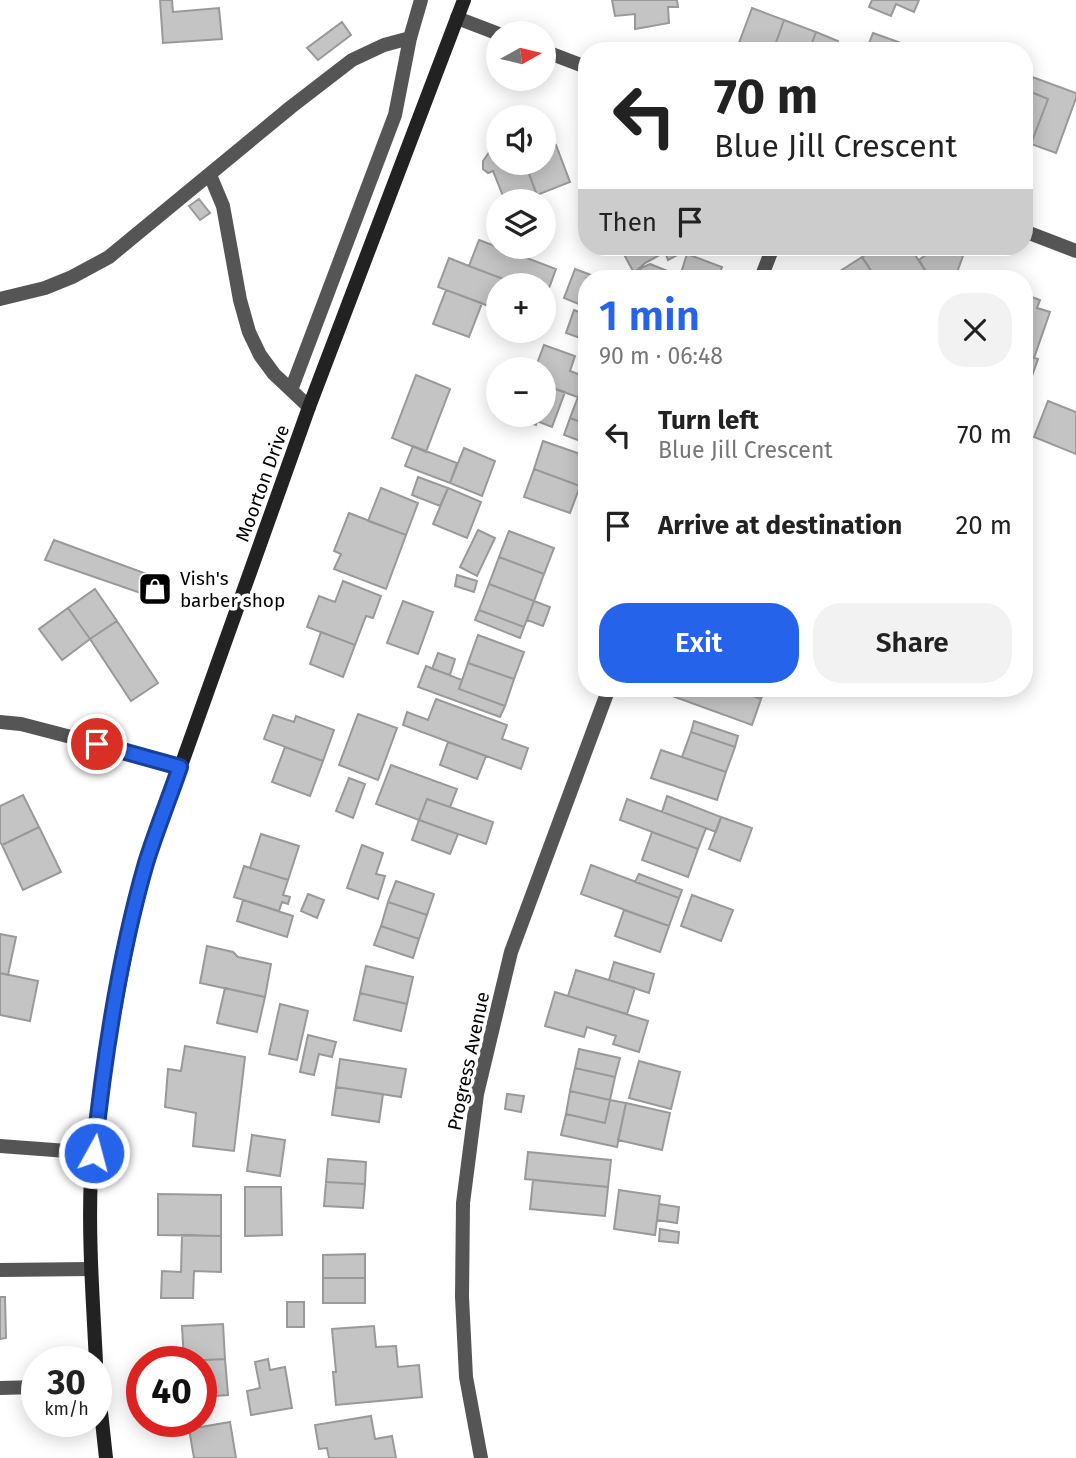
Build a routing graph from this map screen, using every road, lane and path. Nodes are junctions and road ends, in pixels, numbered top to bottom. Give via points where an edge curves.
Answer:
1 (421, 0) edge
2 (464, 0) edge
3 (457, 18) junction
4 (486, 29) edge
5 (410, 38) junction
6 (556, 56) edge
7 (578, 64) edge
8 (210, 175) junction
9 (1033, 234) edge
10 (1076, 251) edge
11 (0, 299) edge
12 (291, 390) junction
13 (309, 407) junction
14 (606, 697) edge
15 (0, 722) edge
16 (180, 767) junction
17 (0, 1146) edge
18 (94, 1153) junction
19 (91, 1269) junction
20 (0, 1270) edge
21 (95, 1346) edge
22 (21, 1387) edge
23 (0, 1388) edge
24 (103, 1437) edge
25 (106, 1458) edge
26 (481, 1458) edge

1 - 5 street
2 - 3 street, Moorton Drive
3 - 4 street
3 - 13 street, Moorton Drive
5 - 8 street via 352,60
5 - 12 street via 394,115
6 - 7 street
8 - 11 street via 108,257 63,281
8 - 12 street via 223,206 249,332 260,355
9 - 10 street
12 - 13 street
13 - 16 street, Moorton Drive
14 - 26 street, Progress Avenue via 511,952 477,1094 463,1203 463,1297 466,1377
15 - 16 street
16 - 18 street, Moorton Drive via 134,910
17 - 18 street
18 - 19 street, Moorton Drive
19 - 20 street
19 - 21 street, Moorton Drive
22 - 23 street
24 - 25 street, Moorton Drive

